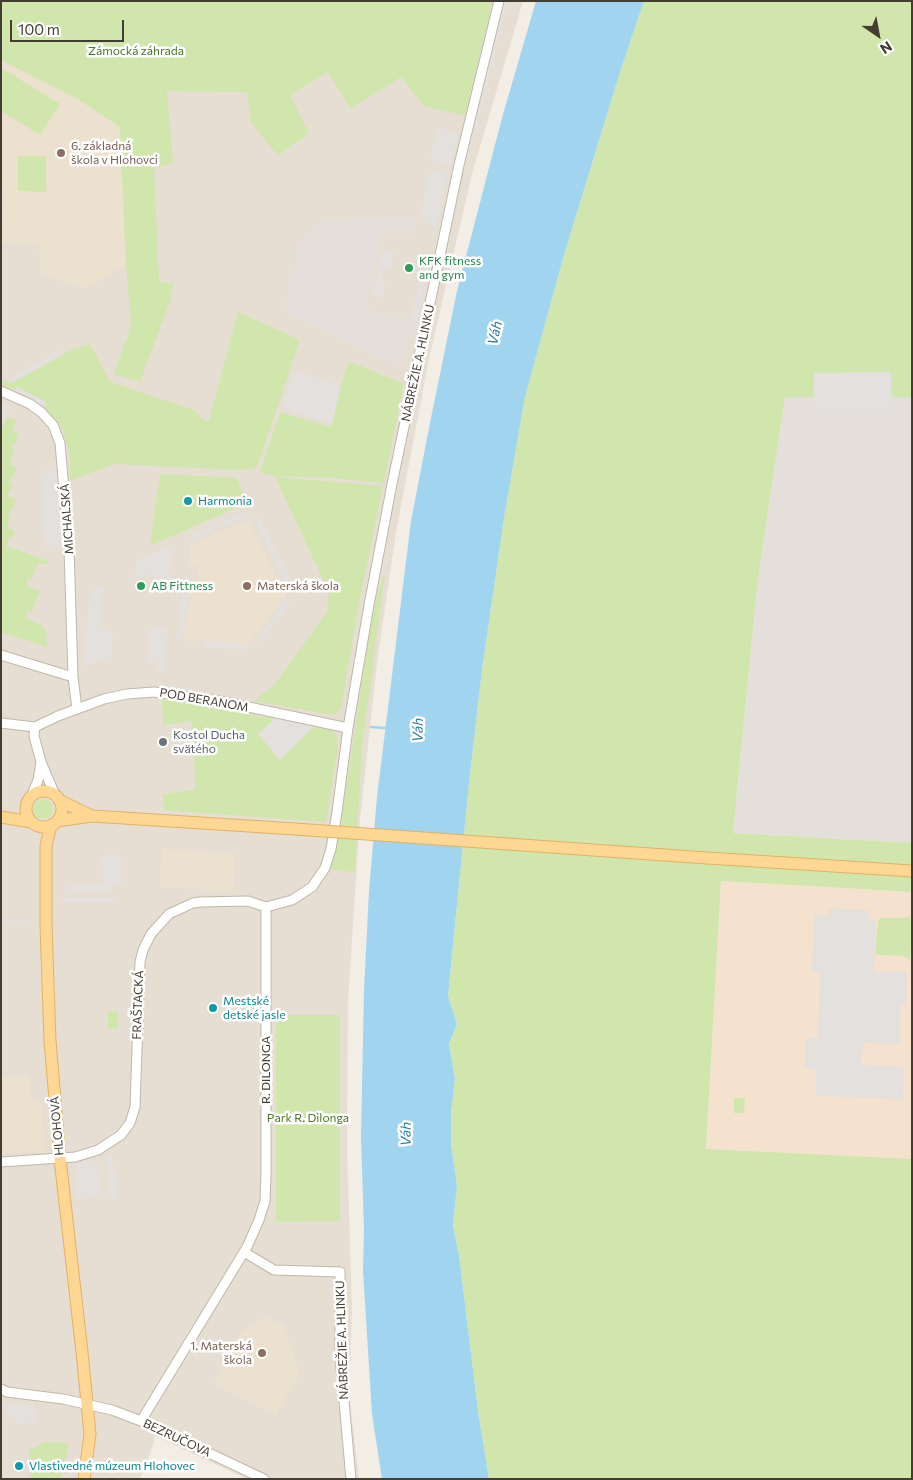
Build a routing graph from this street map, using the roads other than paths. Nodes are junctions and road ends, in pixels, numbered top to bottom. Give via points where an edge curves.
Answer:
1 (499, 1) edge
2 (1, 391) edge
3 (1, 655) edge
4 (73, 677) junction
5 (77, 709) junction
6 (1, 723) edge
7 (35, 727) junction
8 (348, 728) junction
9 (41, 762) junction
10 (57, 798) junction
11 (29, 799) junction
12 (1, 816) edge
13 (92, 816) junction
14 (54, 823) junction
15 (34, 824) junction
16 (46, 846) junction
17 (912, 872) edge
18 (266, 907) junction
19 (60, 1159) junction
20 (1, 1162) edge
21 (244, 1252) junction
22 (1, 1389) edge
23 (87, 1404) junction
24 (141, 1421) junction
25 (84, 1479) edge
26 (264, 1479) edge
27 (351, 1479) edge

1 - 8 street, NÁBREŽIE A. HLINKU via 460,158 381,544
2 - 4 street, MICHALSKÁ via 41,412 53,425 60,443 69,550
3 - 4 street
4 - 5 street, MICHALSKÁ
5 - 7 street, POD BERANOM
5 - 8 street, POD BERANOM via 127,694 167,693
6 - 7 street
7 - 9 street via 34,736
8 - 18 street, NÁBREŽIE A. HLINKU via 337,812 325,868 312,887 292,900
9 - 10 street
9 - 11 street via 38,780
10 - 11 main road via 40,791
10 - 13 main road
10 - 14 main road via 62,810
11 - 12 main road via 13,812
11 - 15 main road via 26,813
12 - 15 main road
13 - 14 main road
13 - 17 main road, bridge
14 - 15 main road via 46,827
14 - 16 main road, HLOHOVÁ
15 - 16 main road, HLOHOVÁ
16 - 19 main road, HLOHOVÁ via 50,1041
18 - 19 street, FRAŠTACKÁ via 248,901 201,902 176,910 156,926 146,942 140,962 136,1106 130,1123 122,1134 98,1150
18 - 21 street, R. DILONGA via 266,1184 259,1220
19 - 20 street, FRAŠTACKÁ
19 - 23 main road, HLOHOVÁ
21 - 24 street, R. DILONGA
21 - 27 street, NÁBREŽIE A. HLINKU via 274,1270 340,1272 340,1357
22 - 23 street, BEZRUČOVA
23 - 24 street, BEZRUČOVA
23 - 25 main road, HLOHOVÁ via 90,1440
24 - 26 street, BEZRUČOVA

